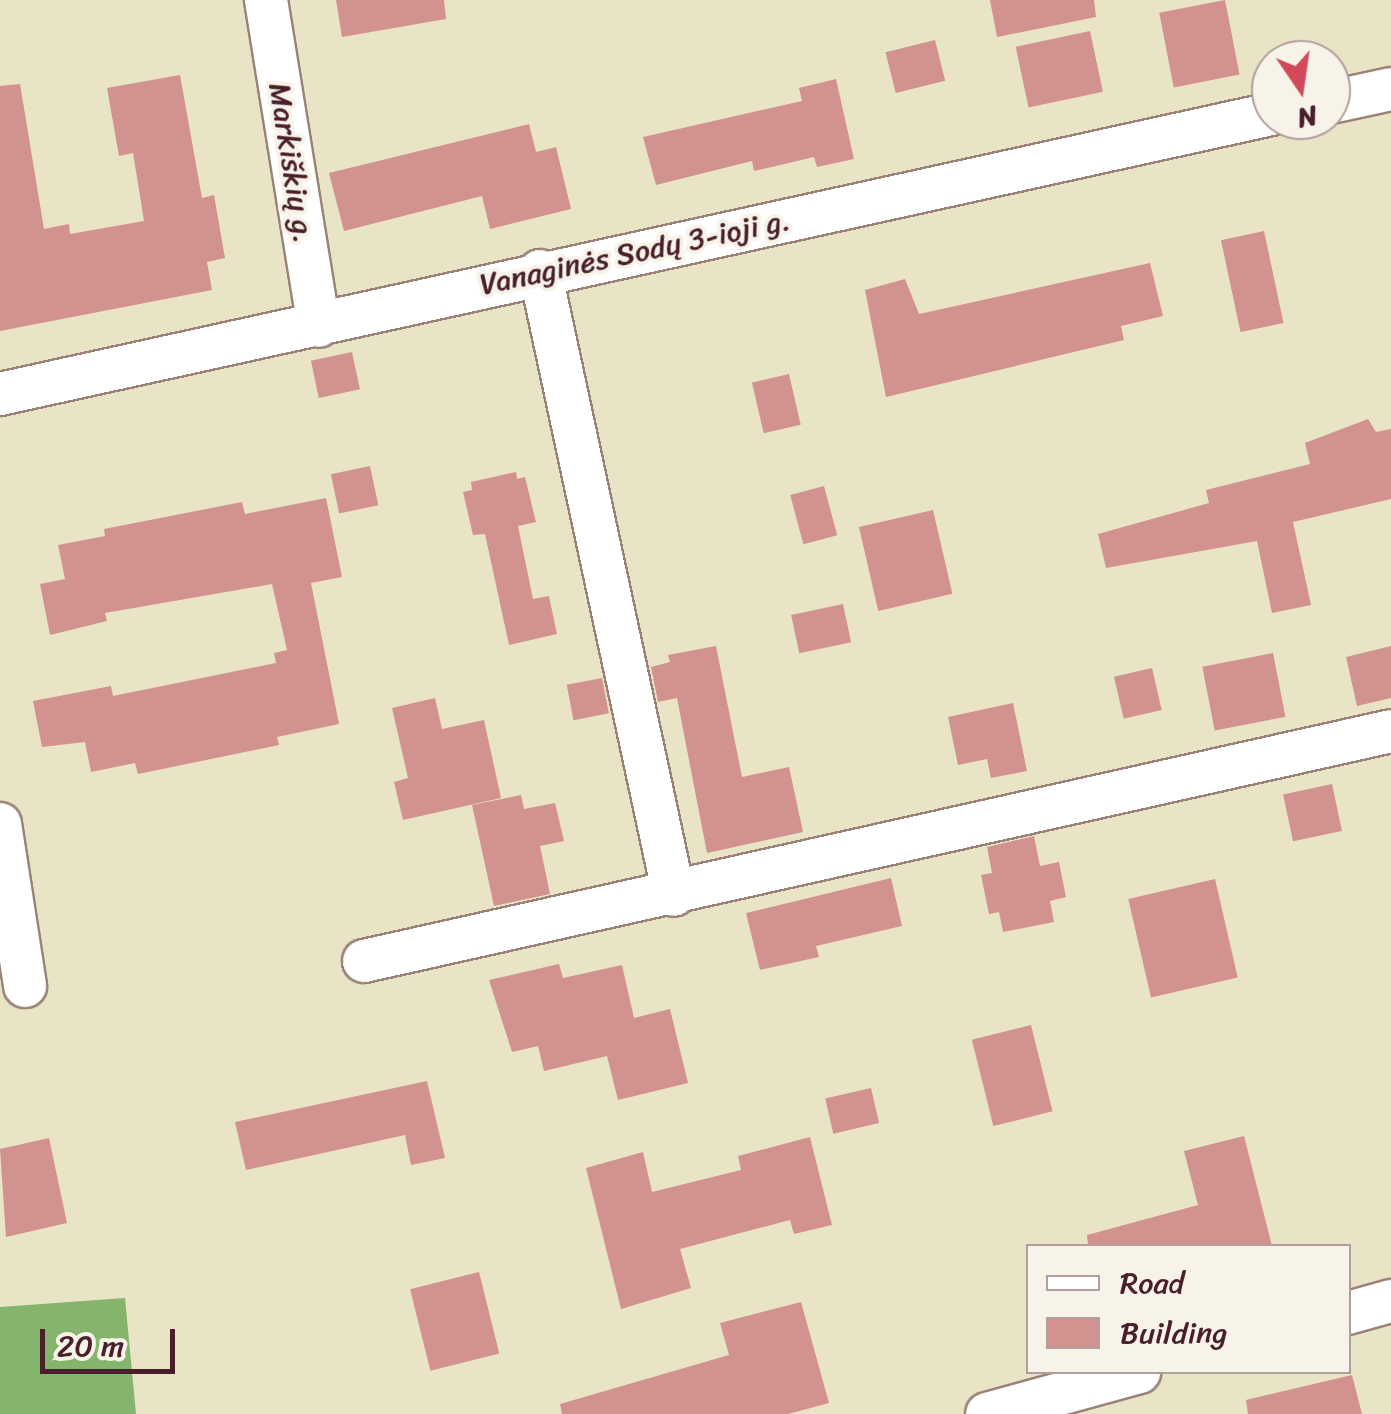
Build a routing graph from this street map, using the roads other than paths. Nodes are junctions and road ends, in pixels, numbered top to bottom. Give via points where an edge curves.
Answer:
1 (266, 0) edge
2 (1391, 89) edge
3 (1351, 98) edge
4 (1251, 118) edge
5 (540, 271) junction
6 (319, 326) junction
7 (0, 394) edge
8 (1391, 731) edge
9 (0, 824) edge
10 (674, 896) junction
11 (364, 961) dead end
12 (25, 986) dead end
13 (1391, 1301) edge
14 (1351, 1312) edge
15 (1132, 1374) edge
16 (987, 1414) edge

1 - 6 street, Markiškių g.
2 - 3 street
4 - 5 street, Vanaginės Sodų 3-ioji g.
5 - 6 street, Vanaginės Sodų 3-ioji g.
5 - 10 street
6 - 7 street, Vanaginės Sodų 3-ioji g.
8 - 10 street
9 - 12 street
10 - 11 street
13 - 14 street
15 - 16 street

